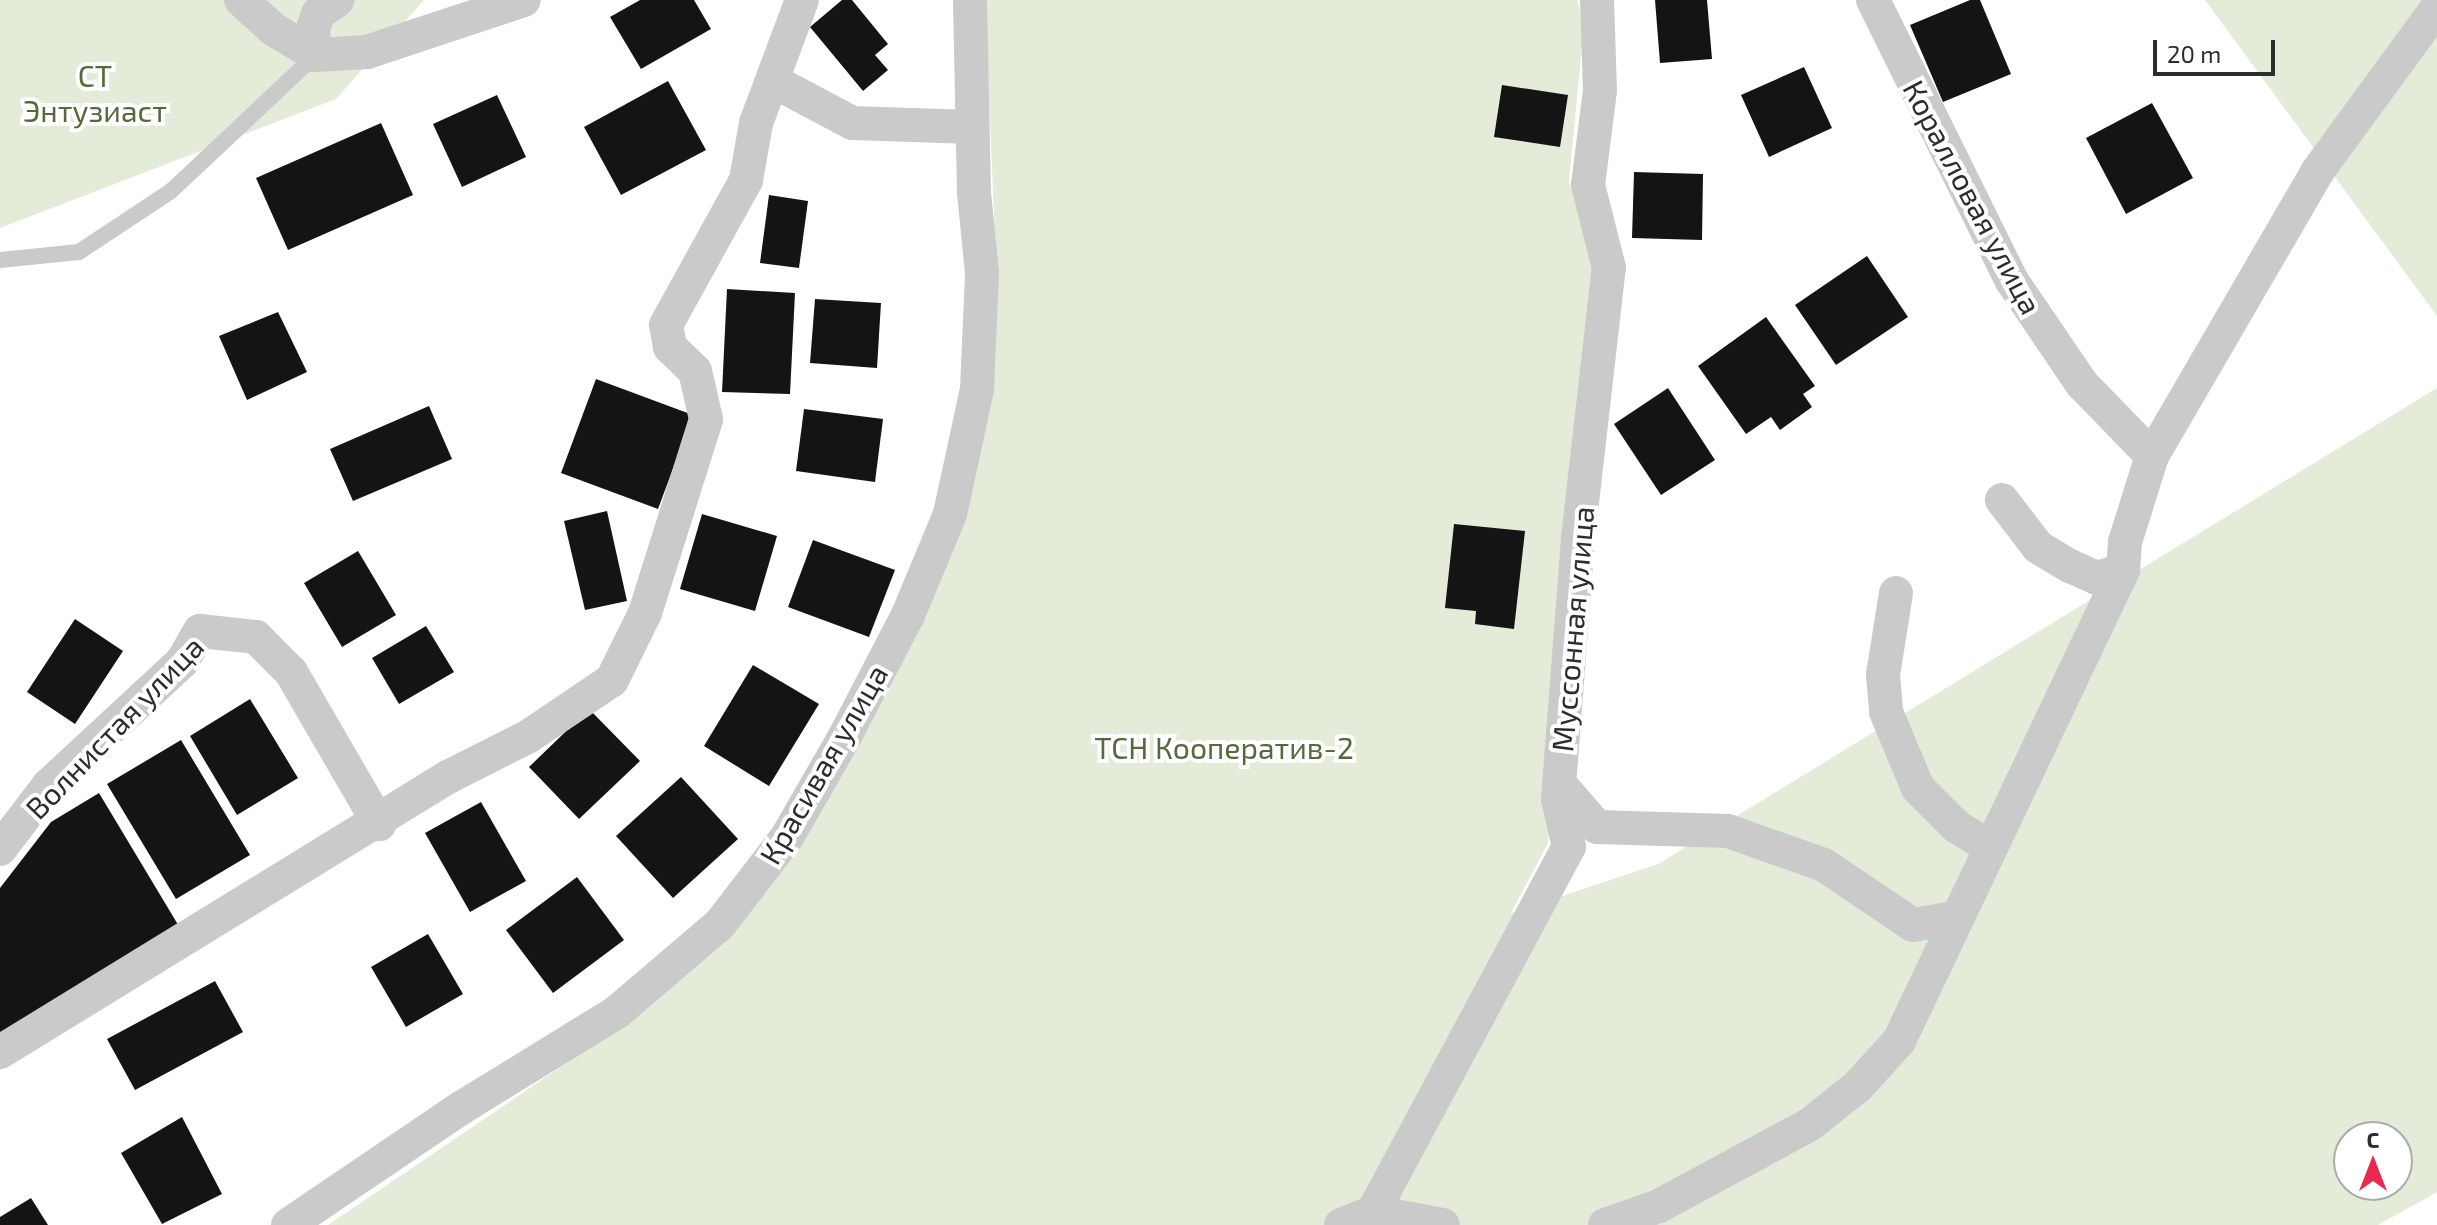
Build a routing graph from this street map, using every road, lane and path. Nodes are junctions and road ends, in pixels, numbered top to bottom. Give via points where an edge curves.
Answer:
1 (241, 0) edge
2 (337, 0) edge
3 (524, 0) edge
4 (802, 0) edge
5 (970, 0) edge
6 (1597, 0) edge
7 (1873, 0) edge
8 (2437, 8) edge
9 (316, 55) junction
10 (775, 82) junction
11 (972, 127) junction
12 (0, 260) edge
13 (2152, 456) junction
14 (2002, 500) dead end
15 (2124, 556) junction
16 (1896, 593) dead end
17 (1559, 783) junction
18 (379, 824) junction
19 (1989, 846) junction
20 (0, 849) edge
21 (1954, 918) junction
22 (0, 1052) edge
23 (1373, 1212) junction
24 (288, 1225) edge
25 (1341, 1225) edge
26 (1443, 1225) edge
27 (1605, 1225) edge

1 - 9 street via 273,29
2 - 9 street via 318,14 313,29
3 - 9 street via 367,52
4 - 10 street
5 - 11 street, Красивая улица
6 - 17 street, Муссонная улица via 1600,90 1588,185 1609,268 1578,538
7 - 13 street, Коралловая улица via 2012,281 2082,384
8 - 13 street via 2317,172
9 - 12 lane via 171,191 79,252
10 - 11 street via 852,123
10 - 18 street via 756,123 746,180 666,325 670,347 695,371 706,419 645,613 612,680 529,736 448,777
11 - 24 street, Красивая улица via 982,273 977,389 950,514 908,615 787,837 720,924 617,1012 461,1108
13 - 15 street
14 - 15 street via 2038,547 2070,566 2097,578
15 - 19 street via 2074,680
16 - 19 street via 1883,675 1886,712 1918,788 1957,827
17 - 21 street via 1597,827 1728,831 1824,865 1913,925
17 - 23 street, Муссонная улица via 1569,847
18 - 20 street, Волнистая улица via 291,672 256,637 200,631 182,662 49,785
18 - 22 street
19 - 21 street
21 - 27 street via 1899,1041 1857,1087 1809,1125 1659,1206
23 - 25 street
23 - 26 street

